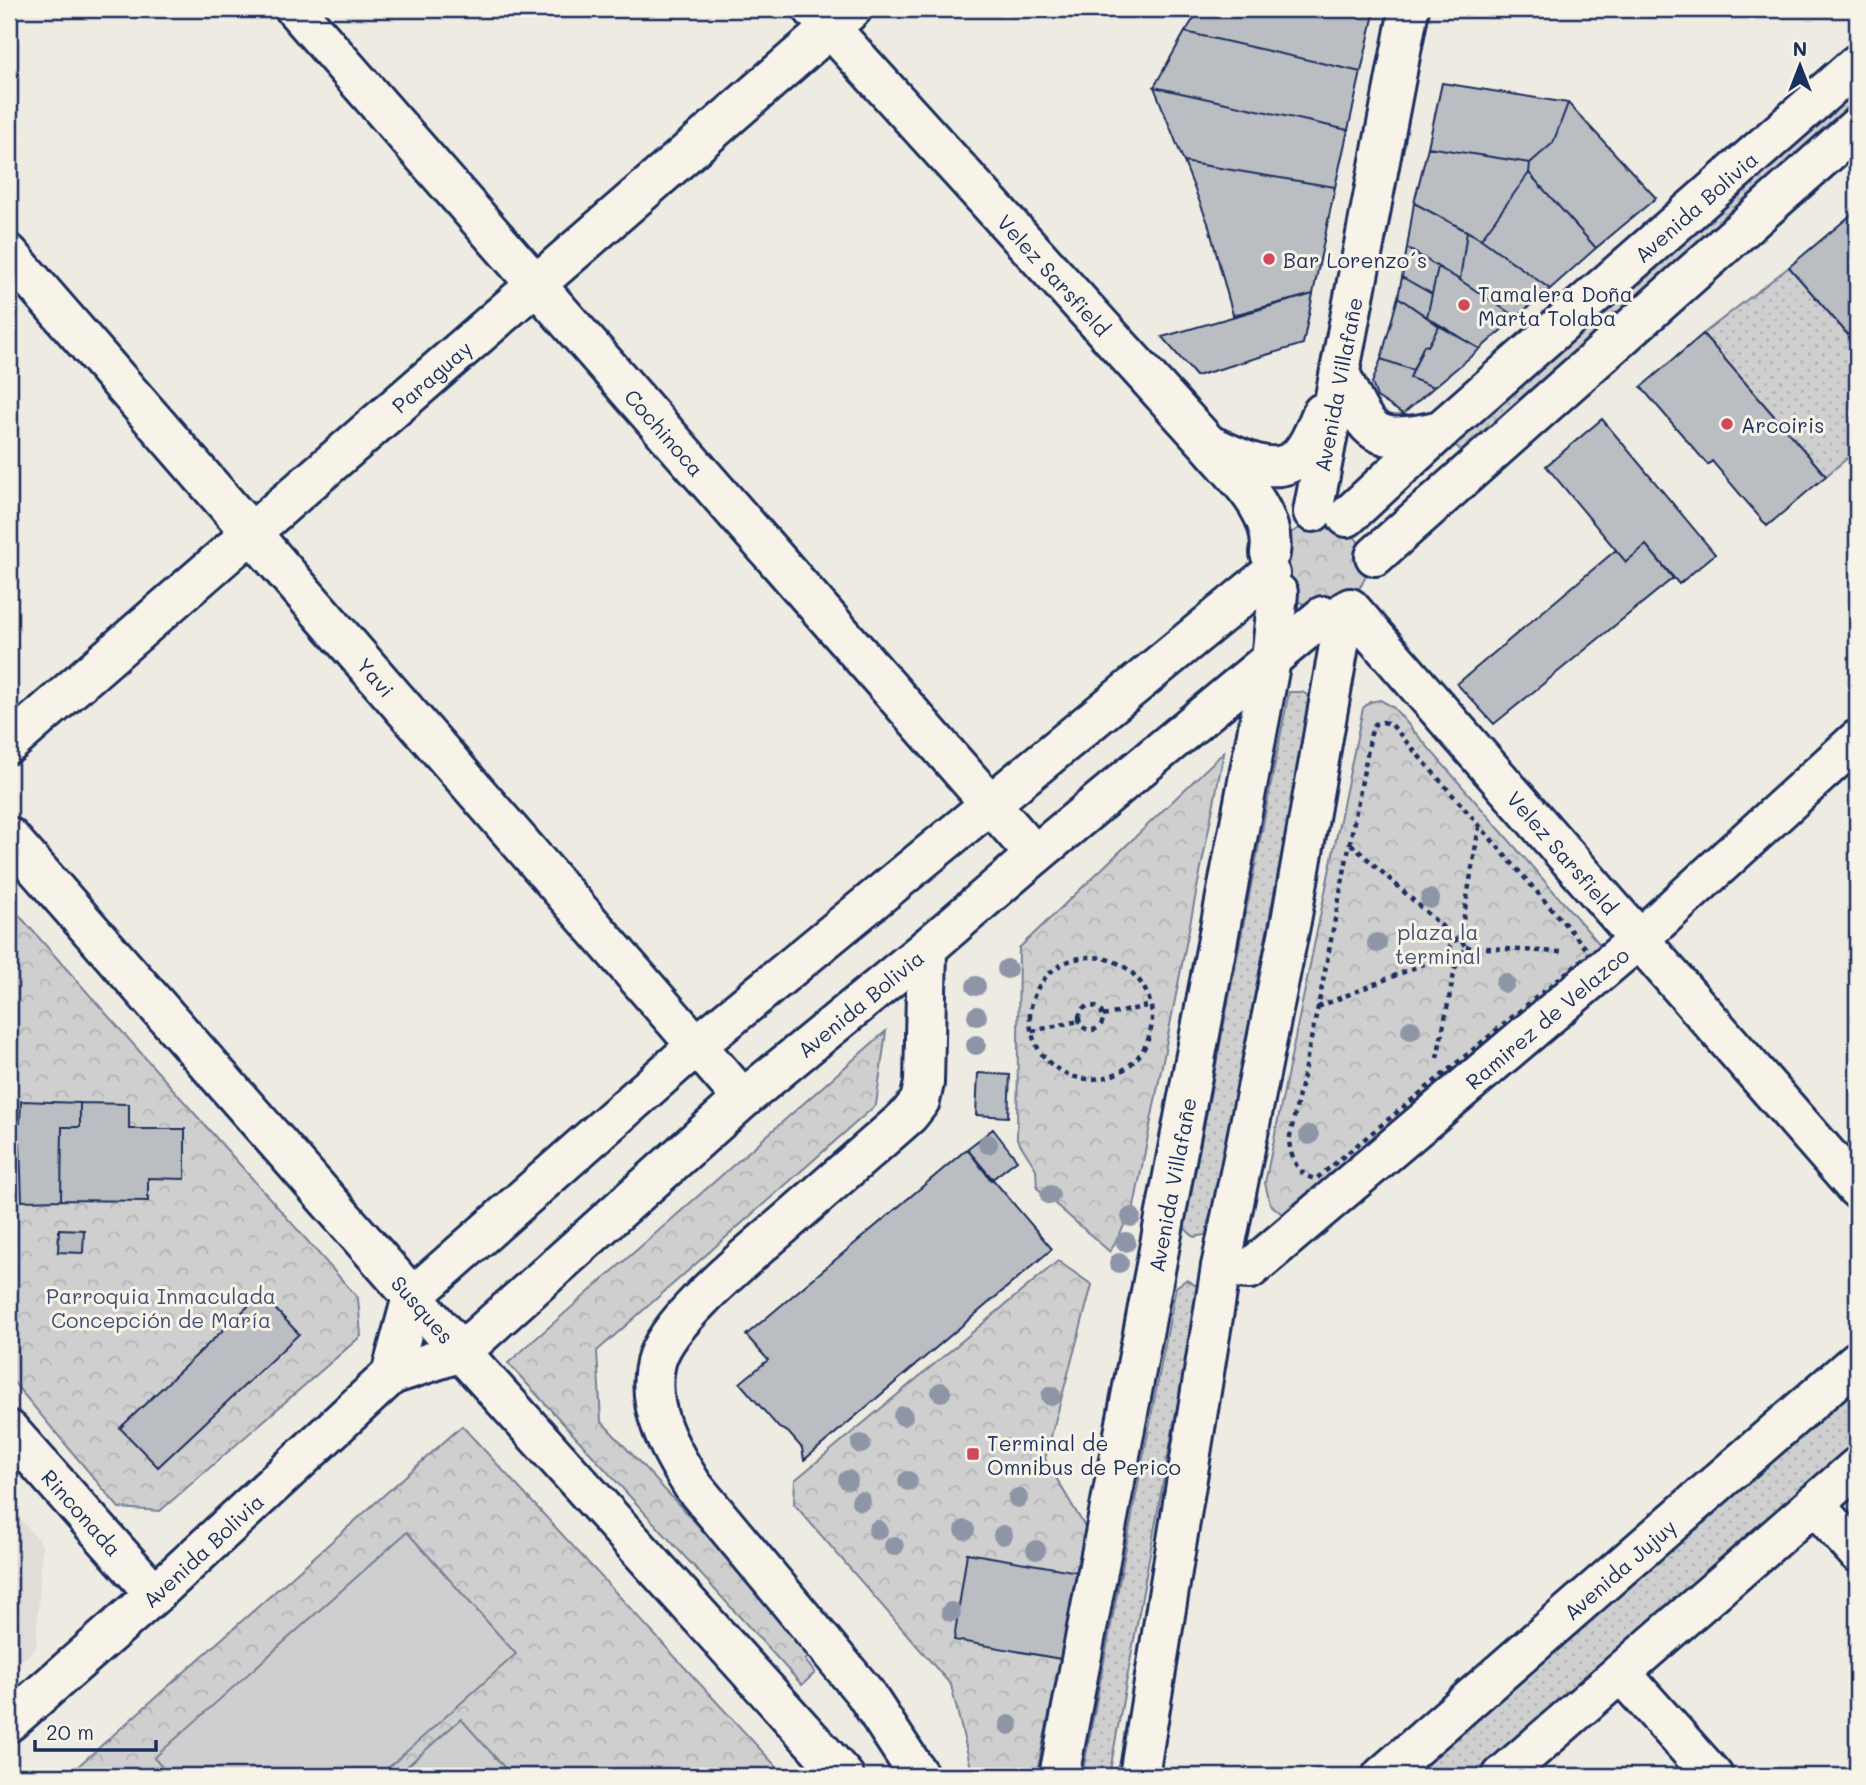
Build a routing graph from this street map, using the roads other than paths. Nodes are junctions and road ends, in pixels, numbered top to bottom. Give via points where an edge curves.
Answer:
1 (295, 9) edge
2 (1409, 9) edge
3 (831, 15) edge
4 (1857, 64) edge
5 (1857, 127) edge
6 (9, 254) edge
7 (536, 284) junction
8 (1340, 373) junction
9 (1441, 430) junction
10 (1209, 444) junction
11 (1330, 514) junction
12 (251, 533) junction
13 (1375, 556) junction
14 (1273, 573) junction
15 (1340, 612) junction
16 (1271, 660) junction
17 (1857, 740) edge
18 (9, 744) edge
19 (992, 805) junction
20 (9, 837) edge
21 (1035, 855) junction
22 (1639, 939) junction
23 (927, 948) junction
24 (697, 1045) junction
25 (743, 1099) junction
26 (1857, 1189) edge
27 (1221, 1266) junction
28 (412, 1297) junction
29 (461, 1352) junction
30 (1857, 1361) edge
31 (391, 1375) junction
32 (9, 1430) edge
33 (1857, 1467) edge
34 (1814, 1504) junction
35 (1857, 1552) edge
36 (155, 1594) junction
37 (1621, 1673) junction
38 (9, 1722) edge
39 (844, 1776) edge
40 (919, 1776) edge
41 (1059, 1776) edge
42 (1139, 1776) edge
43 (1382, 1776) edge
44 (1502, 1776) edge
45 (1713, 1776) edge

1 - 7 street, Cochinoca
2 - 8 street, Avenida Villafañe
3 - 7 street, Paraguay
3 - 10 street, Velez Sarsfield
4 - 9 street, Avenida Bolivia
5 - 13 street
6 - 12 street, Yavi
7 - 12 street, Paraguay
7 - 19 street, Cochinoca
8 - 9 street via 1360,414 1378,433 1408,438
8 - 10 street via 1298,457 1283,465 1265,466
8 - 11 street, Avenida Villafañe
9 - 11 street, Avenida Bolivia
10 - 14 street, Velez Sarsfield via 1266,519
11 - 13 street via 1368,536
11 - 14 street via 1294,519 1279,534
12 - 18 street, Paraguay
12 - 24 street, Yavi
13 - 15 street via 1374,576 1366,594
14 - 15 street via 1290,606 1306,614
14 - 16 street, Avenida Villafañe
14 - 19 street
15 - 16 street, Avenida Bolivia
15 - 22 street, Velez Sarsfield
15 - 27 street via 1291,921
16 - 21 street, Avenida Bolivia
16 - 41 street, Avenida Villafañe
17 - 22 street, Ramirez de Velazco
19 - 21 street, Cochinoca
19 - 24 street
20 - 28 street, Susques
21 - 23 street, Avenida Bolivia
22 - 26 street, Velez Sarsfield
22 - 27 street, Ramirez de Velazco via 1250,1269
23 - 25 street, Avenida Bolivia
23 - 40 street via 920,1101 703,1296 656,1360 653,1390 662,1430 693,1486 865,1693
24 - 25 street, Yavi
24 - 28 street
25 - 29 street, Avenida Bolivia
27 - 42 street
28 - 29 street, Susques
28 - 31 street
29 - 31 street, Avenida Bolivia
29 - 39 street, Susques
30 - 43 street, Avenida Jujuy
31 - 36 street, Avenida Bolivia
32 - 36 street, Rinconada
33 - 34 street
34 - 35 street
34 - 37 street
36 - 38 street, Avenida Bolivia
37 - 44 street
37 - 45 street

